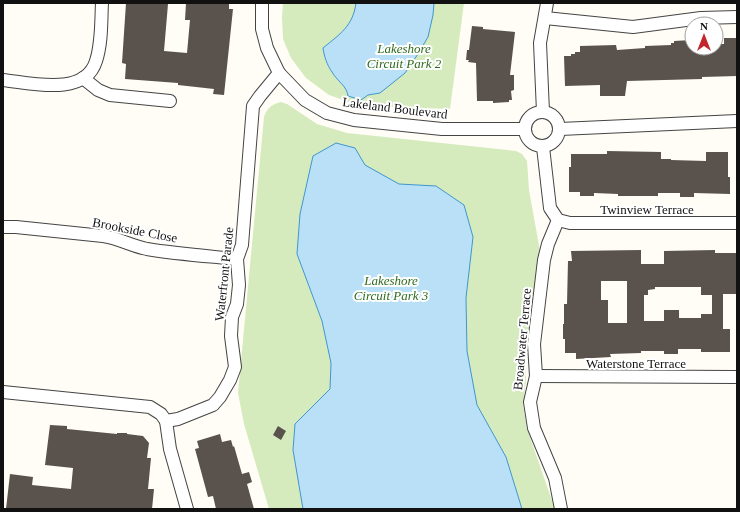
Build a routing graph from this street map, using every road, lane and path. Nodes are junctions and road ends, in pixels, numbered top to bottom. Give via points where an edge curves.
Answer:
1 (102, 3) edge
2 (262, 3) edge
3 (547, 3) edge
4 (737, 17) edge
5 (545, 18) junction
6 (279, 73) junction
7 (83, 78) junction
8 (3, 80) edge
9 (170, 101) dead end
10 (543, 112) junction
11 (737, 121) edge
12 (525, 129) junction
13 (560, 129) junction
14 (544, 147) junction
15 (558, 220) junction
16 (737, 223) edge
17 (3, 227) edge
18 (237, 259) junction
19 (536, 376) junction
20 (737, 377) edge
21 (3, 392) edge
22 (166, 421) junction
23 (187, 509) edge
24 (561, 509) edge

1 - 7 street via 96,63
2 - 6 street, Lakeland Boulevard via 262,29 267,48
3 - 5 street
4 - 5 street via 701,18 633,27
5 - 10 street via 540,43
6 - 12 street, Lakeland Boulevard via 313,106 327,113 354,120 442,129
6 - 18 street, Waterfront Parade via 253,106 242,245
7 - 8 street via 66,85
7 - 9 street via 98,90 110,95
10 - 12 street via 528,118
10 - 13 street via 553,115
11 - 13 street
12 - 14 street via 525,134 532,144
13 - 14 street via 557,139
14 - 15 street via 550,208
15 - 16 street, Twinview Terrace via 570,223
15 - 19 street, Broadwater Terrace via 544,260 534,344
17 - 18 street, Brookside Close via 102,236 160,251
18 - 22 street, Waterfront Parade via 239,285 231,336 235,367 230,380 213,404 178,419
19 - 20 street, Waterstone Terrace
19 - 24 street, Broadwater Terrace via 530,402 531,415 555,478
21 - 22 street via 150,407
22 - 23 street via 170,449

